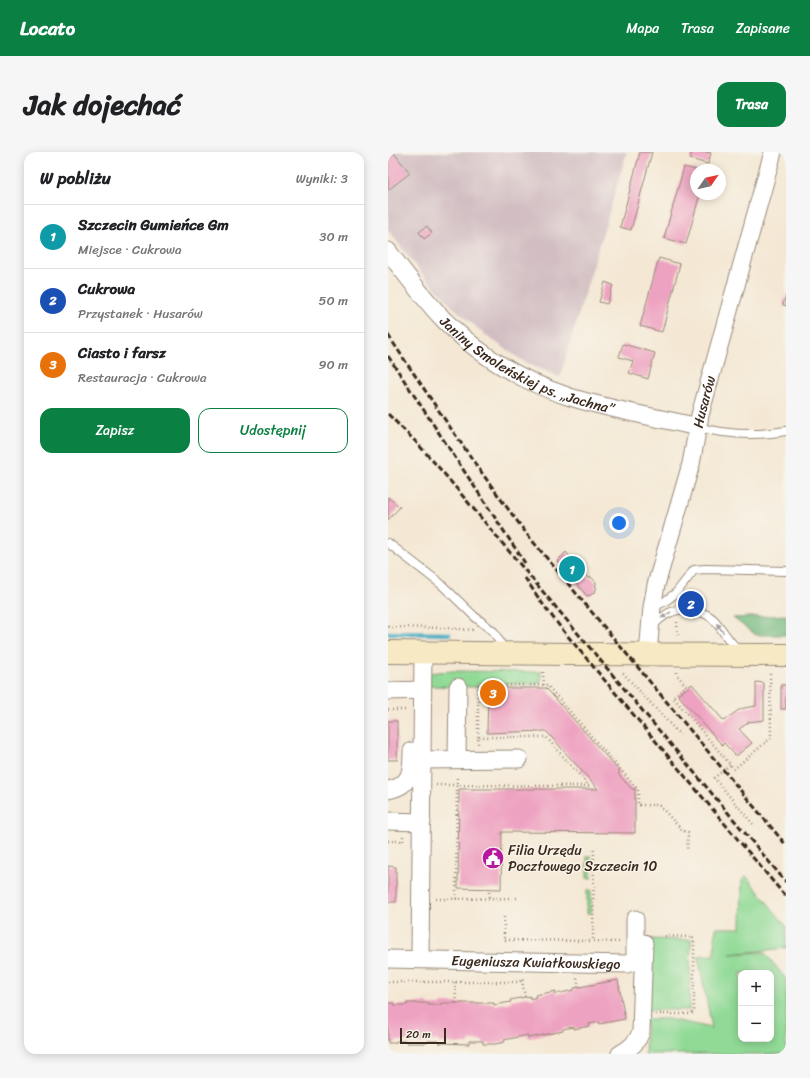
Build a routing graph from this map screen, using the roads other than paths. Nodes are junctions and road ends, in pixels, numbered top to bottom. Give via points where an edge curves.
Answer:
1 (773, 152) edge
2 (388, 251) edge
3 (698, 427) junction
4 (786, 431) edge
5 (388, 543) edge
6 (786, 571) edge
7 (652, 608) junction
8 (648, 644) junction
9 (388, 652) edge
10 (423, 652) junction
11 (503, 653) junction
12 (747, 654) junction
13 (778, 654) edge
14 (458, 687) dead end
15 (417, 690) junction
16 (388, 691) edge
17 (457, 759) junction
18 (519, 759) dead end
19 (422, 760) junction
20 (388, 790) edge
21 (388, 821) edge
22 (422, 822) junction
23 (635, 919) dead end
24 (640, 938) junction
25 (388, 959) edge
26 (420, 959) junction
27 (620, 1054) edge

1 - 3 street, Husarów
2 - 3 street, Janiny Smoleńskiej ps. „Jachna” via 417,290 444,320 473,345 511,371 574,398
3 - 4 lane via 731,434
3 - 7 street, Husarów via 691,464 656,585
5 - 11 lane via 441,584 494,632
6 - 7 lane via 694,570 676,592
7 - 8 street, Husarów
8 - 11 street
8 - 12 street
12 -> 8 lane via 732,644 707,614 680,609 658,620 653,626
9 - 10 street
10 - 11 street
10 - 15 street
12 - 13 street
14 - 17 street
15 - 16 street
15 - 19 street
15 - 20 street via 412,769 402,785
17 - 18 street
17 - 19 street
19 - 22 street
21 - 22 street
22 - 26 street
23 - 24 street, Eugeniusza Kwiatkowskiego
24 - 26 street, Eugeniusza Kwiatkowskiego via 635,957 627,964
24 - 27 street via 641,1032 634,1045
25 - 26 street, Eugeniusza Kwiatkowskiego

